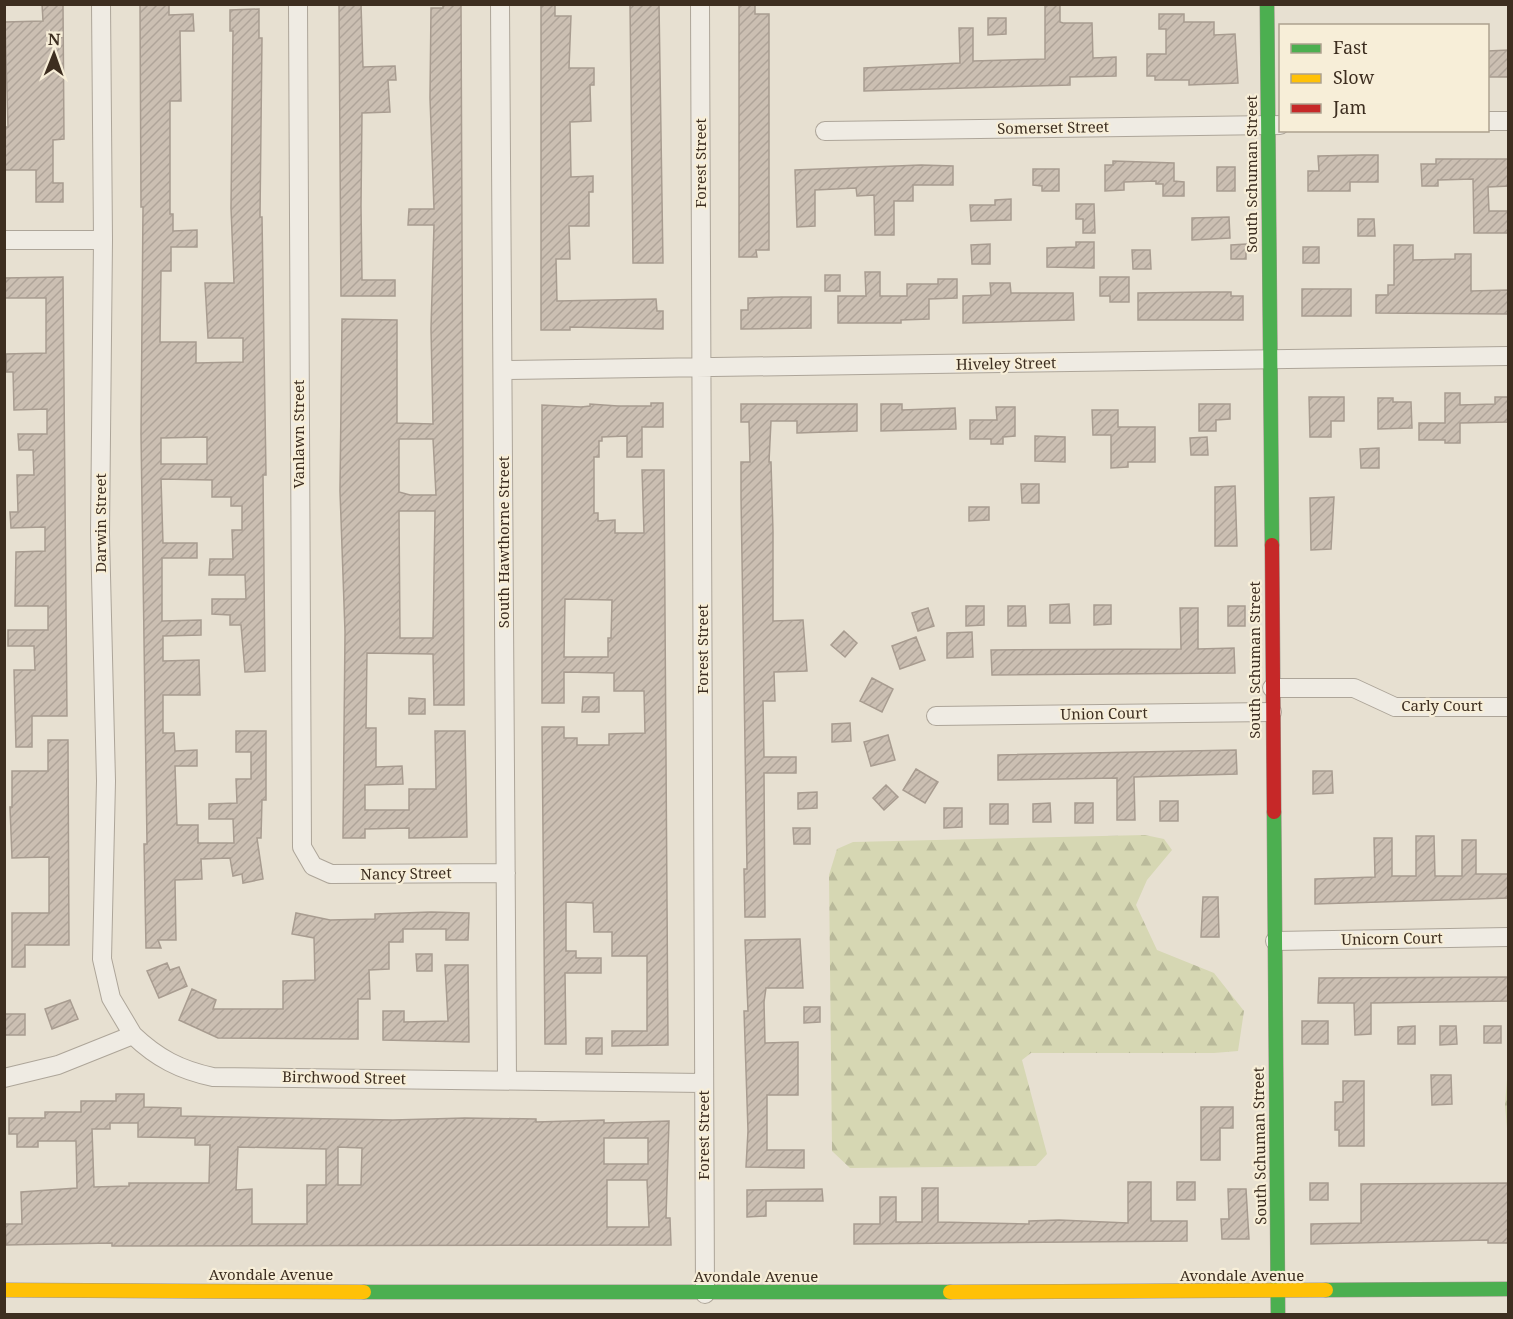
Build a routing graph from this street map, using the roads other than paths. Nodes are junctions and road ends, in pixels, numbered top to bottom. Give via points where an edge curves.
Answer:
1 (101, 4) edge
2 (298, 4) edge
3 (500, 4) edge
4 (700, 4) edge
5 (1267, 4) edge
6 (1489, 121) edge
7 (1509, 121) edge
8 (1274, 125) edge
9 (825, 131) dead end
10 (4, 240) edge
11 (103, 240) junction
12 (1509, 356) edge
13 (1269, 360) junction
14 (703, 367) junction
15 (503, 370) junction
16 (1272, 688) junction
17 (1509, 706) edge
18 (1272, 712) junction
19 (936, 716) dead end
20 (310, 862) joint
21 (506, 873) junction
22 (1509, 937) edge
23 (1275, 941) junction
24 (133, 1035) junction
25 (4, 1078) edge
26 (507, 1080) junction
27 (703, 1083) junction
28 (1509, 1289) edge
29 (4, 1290) edge
30 (1278, 1292) junction
31 (705, 1294) junction
32 (1278, 1314) edge

1 - 11 street, Darwin Street
2 - 20 street, Vanlawn Street via 301,840
3 - 15 street, South Hawthorne Street
4 - 14 street, Forest Street
5 - 8 street, South Schuman Street
6 - 7 street
8 - 9 street, Somerset Street
8 - 13 street, South Schuman Street
10 - 11 street
11 - 24 street, Darwin Street via 100,534 106,781 102,959 111,998
12 - 13 street, Hiveley Street
13 - 14 street, Hiveley Street
13 - 16 street, South Schuman Street
14 - 15 street, Hiveley Street
14 - 27 street, Forest Street
15 - 21 street, South Hawthorne Street
16 - 17 street, Carly Court via 1354,688 1395,707
16 - 18 street, South Schuman Street
18 - 19 street, Union Court
18 - 23 street, South Schuman Street
20 - 21 street, Nancy Street via 331,874
21 - 26 street, South Hawthorne Street
22 - 23 street, Unicorn Court
23 - 30 street, South Schuman Street
24 - 25 street via 58,1065
24 - 26 street, Birchwood Street via 170,1064 213,1077
26 - 27 street, Birchwood Street
27 - 31 street, Forest Street
28 - 30 street, Avondale Avenue
29 - 31 street, Avondale Avenue
30 - 31 street, Avondale Avenue
30 - 32 street, South Schuman Street

